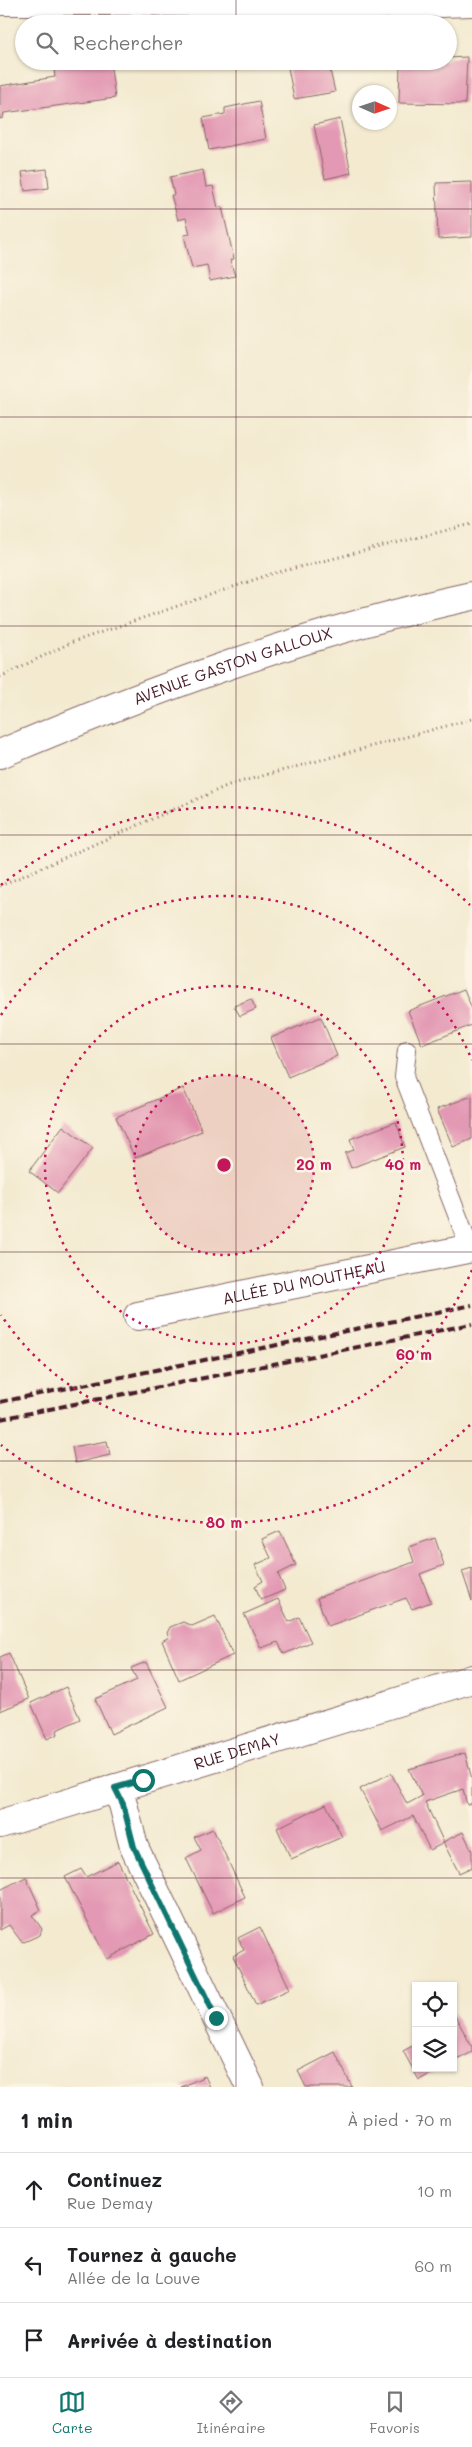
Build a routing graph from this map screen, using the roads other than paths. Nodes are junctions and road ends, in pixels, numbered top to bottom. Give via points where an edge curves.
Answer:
1 (19, 0) edge
2 (0, 1) edge
3 (472, 2) edge
4 (472, 596) edge
5 (0, 754) edge
6 (406, 1050) dead end
7 (471, 1248) edge
8 (138, 1316) dead end
9 (472, 1679) edge
10 (115, 1788) junction
11 (0, 1824) edge
12 (250, 2087) edge

1 - 2 street
1 - 3 street via 344,6
4 - 5 street, AVENUE GASTON GALLOUX via 322,635 222,666 114,706
6 - 7 lane, ALLÉE DU MOUTHEAU via 404,1077
7 - 8 street, ALLÉE DU MOUTHEAU
9 - 10 street, RUE DEMAY
10 - 11 street, RUE DEMAY
10 - 12 street via 123,1804 134,1847

